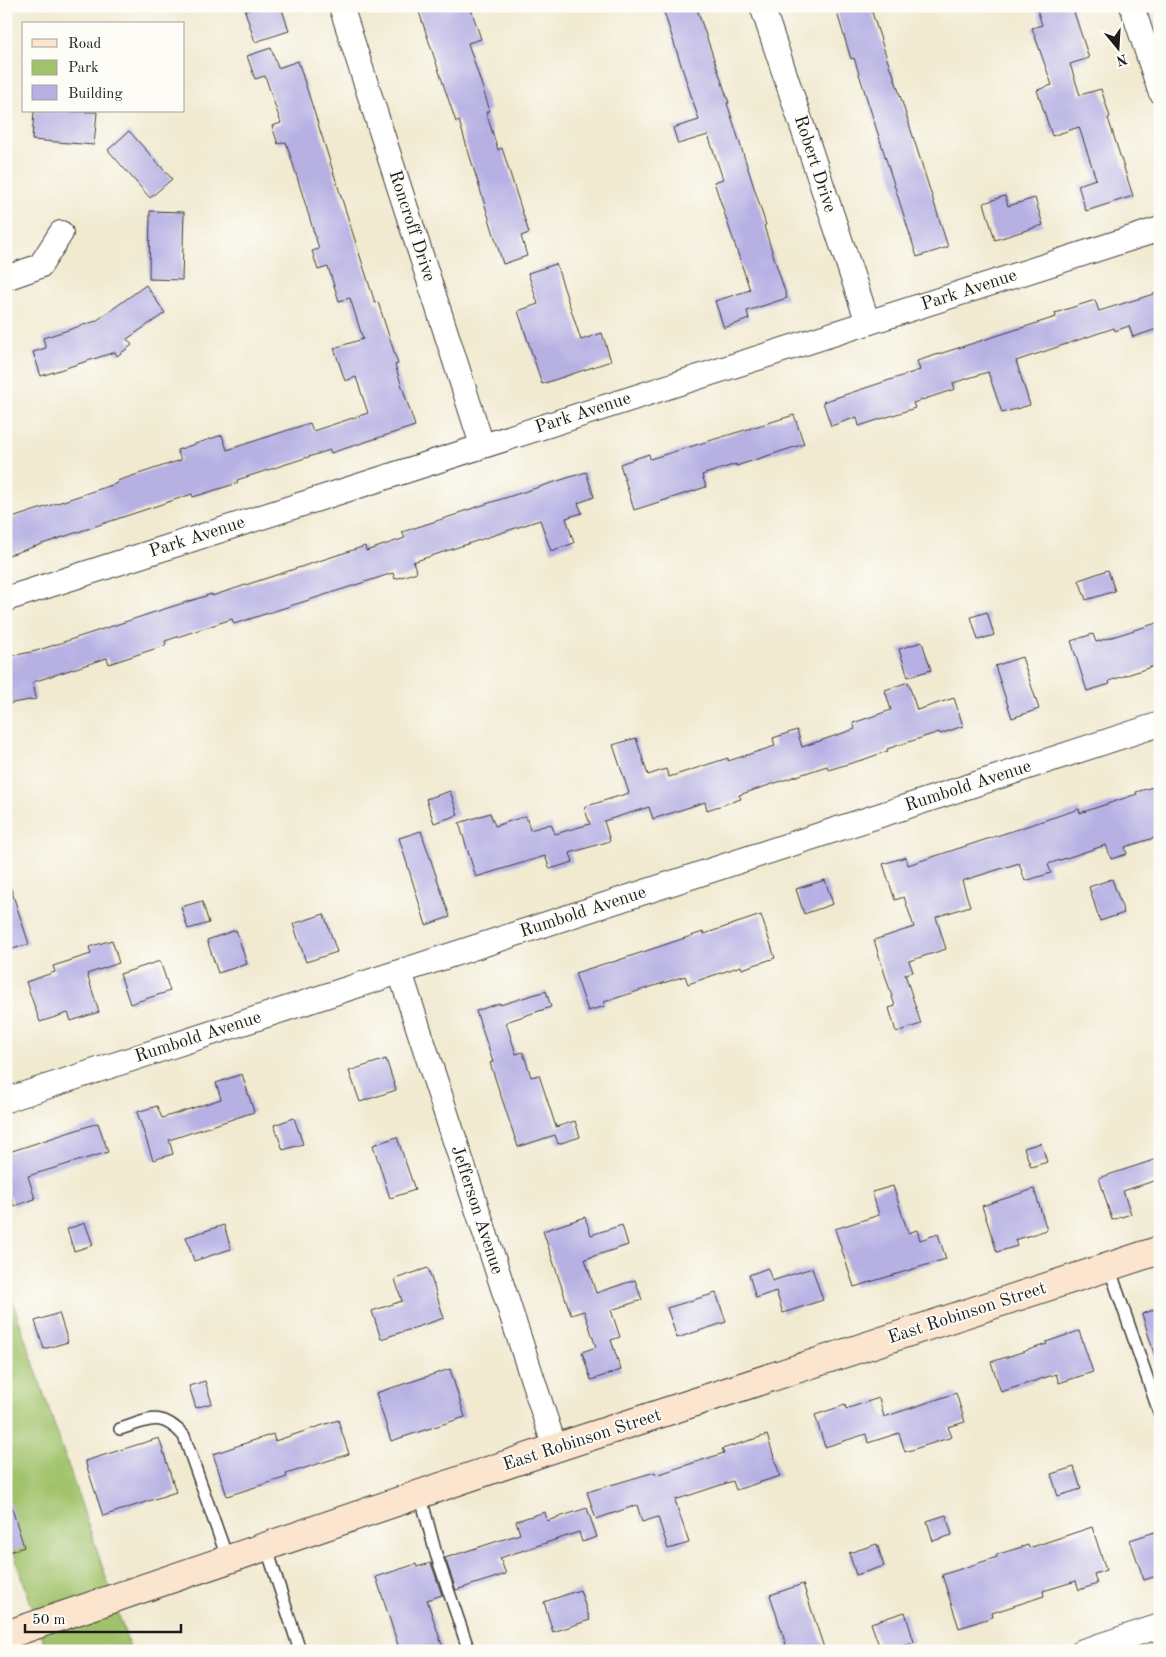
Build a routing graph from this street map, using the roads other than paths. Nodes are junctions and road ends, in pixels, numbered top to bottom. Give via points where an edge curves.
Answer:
1 (341, 6) edge
2 (762, 6) edge
3 (1132, 6) edge
4 (1160, 91) edge
5 (1160, 229) edge
6 (61, 233) dead end
7 (6, 278) edge
8 (868, 323) junction
9 (482, 445) junction
10 (6, 598) edge
11 (1160, 724) edge
12 (400, 972) junction
13 (6, 1100) edge
14 (1160, 1250) edge
15 (1109, 1267) junction
16 (1160, 1415) edge
17 (120, 1429) dead end
18 (554, 1448) junction
19 (420, 1494) junction
20 (266, 1546) junction
21 (228, 1560) junction
22 (1160, 1626) edge
23 (6, 1635) edge
24 (300, 1651) edge
25 (469, 1651) edge
26 (1083, 1651) edge

1 - 9 street, Roncroff Drive
2 - 8 street, Robert Drive
3 - 4 street
5 - 8 street, Park Avenue
6 - 7 street via 40,266
8 - 9 street, Park Avenue
9 - 10 street, Park Avenue
11 - 12 street, Rumbold Avenue
12 - 13 street, Rumbold Avenue
12 - 18 street, Jefferson Avenue
14 - 15 street, East Robinson Street
15 - 16 lane
15 - 18 street, East Robinson Street
17 - 21 lane via 163,1419 184,1436
18 - 19 street, East Robinson Street
19 - 20 street, East Robinson Street
19 - 25 lane via 436,1554
20 - 21 street, East Robinson Street
20 - 24 lane
21 - 23 street, East Robinson Street
22 - 26 street

